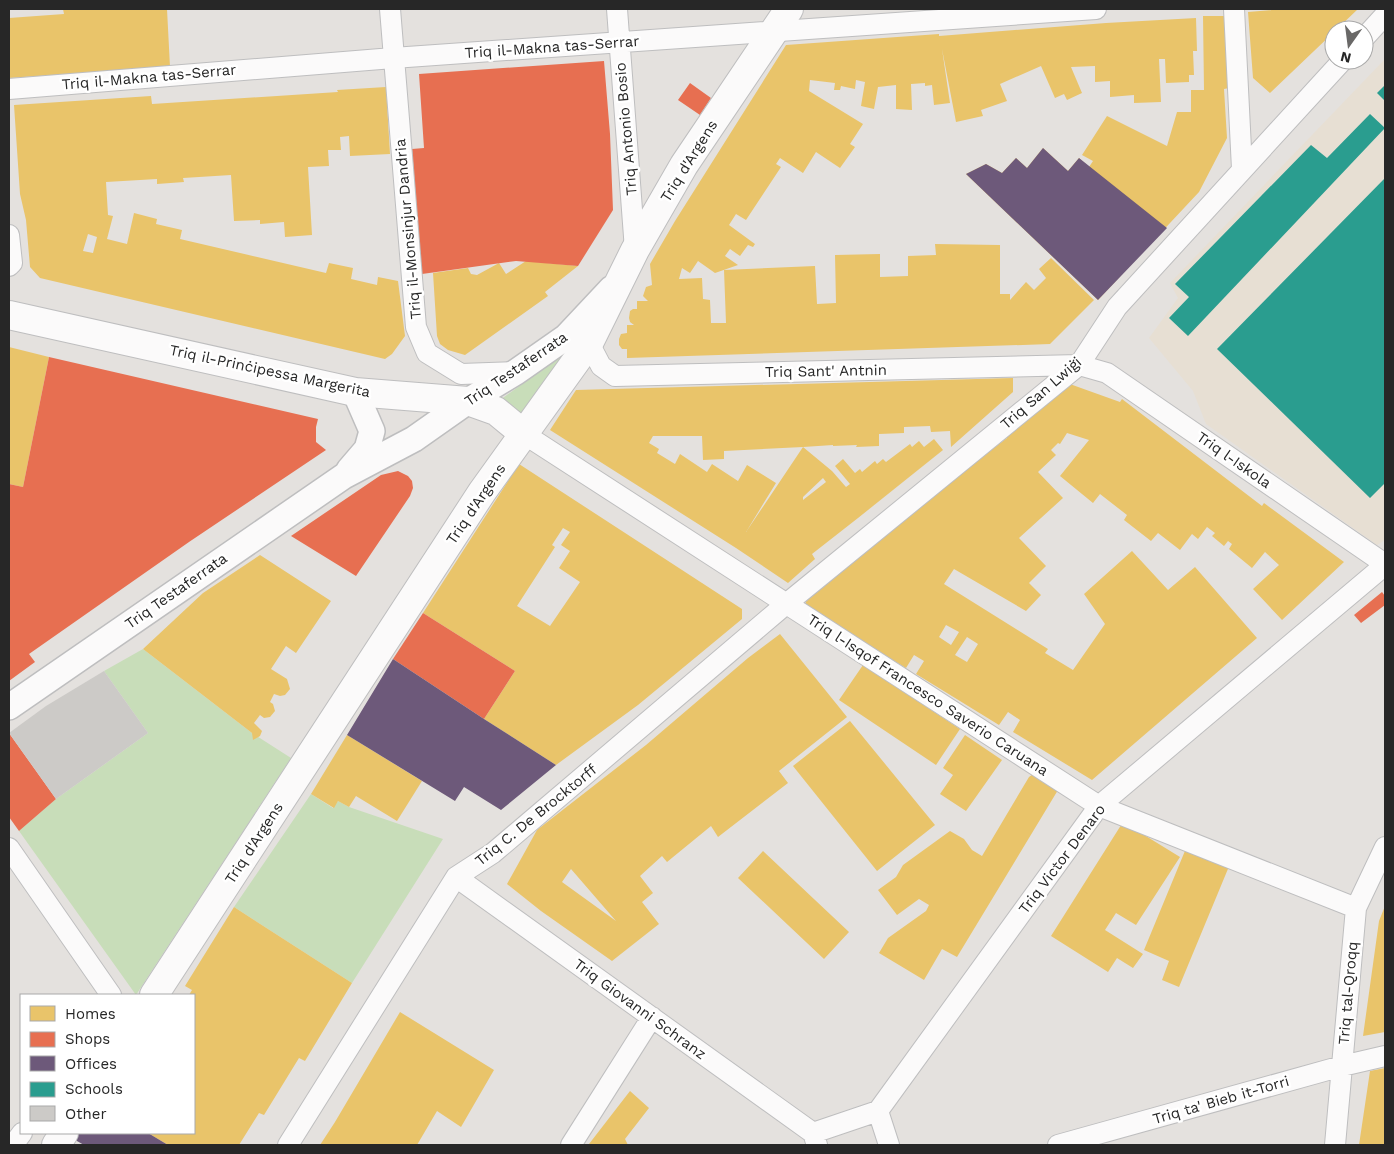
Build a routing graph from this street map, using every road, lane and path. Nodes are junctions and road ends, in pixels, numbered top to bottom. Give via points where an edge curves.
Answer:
1 (390, 9) edge
2 (617, 9) edge
3 (790, 9) edge
4 (1096, 9) edge
5 (1234, 9) edge
6 (1385, 15) edge
7 (1374, 27) edge
8 (775, 32) junction
9 (619, 43) junction
10 (393, 58) junction
11 (1335, 70) edge
12 (9, 89) edge
13 (1242, 169) junction
14 (9, 234) edge
15 (635, 250) junction
16 (9, 266) edge
17 (623, 276) junction
18 (9, 315) edge
19 (589, 343) junction
20 (1079, 365) junction
21 (516, 372) junction
22 (355, 392) junction
23 (468, 401) junction
24 (524, 434) junction
25 (344, 476) junction
26 (1385, 564) edge
27 (786, 604) junction
28 (9, 707) edge
29 (1099, 806) junction
30 (1385, 847) edge
31 (9, 848) edge
32 (456, 877) junction
33 (1356, 908) junction
34 (110, 994) edge
35 (155, 994) edge
36 (652, 1017) junction
37 (1385, 1056) edge
38 (1342, 1066) junction
39 (878, 1111) junction
40 (21, 1134) edge
41 (63, 1134) edge
42 (815, 1139) edge
43 (13, 1145) edge
44 (56, 1145) edge
45 (288, 1145) edge
46 (571, 1145) edge
47 (889, 1145) edge
48 (1058, 1145) edge
49 (1335, 1145) edge

1 - 10 street, Triq il-Monsinjur Dandria
2 - 9 street, Triq Antonio Bosio
3 - 8 main road, Triq d'Argens
4 - 8 street, Triq il-Makna tas-Serrar
5 - 13 street
6 - 7 street
8 - 9 street, Triq il-Makna tas-Serrar
8 - 15 main road, Triq d'Argens via 684,165
9 - 10 street, Triq il-Makna tas-Serrar
9 - 15 street, Triq Antonio Bosio
10 - 12 street, Triq il-Makna tas-Serrar
10 - 21 street, Triq il-Monsinjur Dandria via 416,327 427,353 461,374
11 - 13 street, Triq San Lwiġi
13 - 20 street, Triq San Lwiġi via 1117,307
14 - 16 street via 12,263
15 - 17 main road, Triq d'Argens
17 - 19 main road, Triq d'Argens
17 - 21 street, Triq Testaferrata via 566,337
18 - 22 main road, Triq il-Prinċipessa Margerita
19 - 20 street, Triq Sant' Antnin via 601,366 615,376
19 - 24 main road, Triq d'Argens
20 - 26 street, Triq l-Iskola via 1107,373
20 - 27 street, Triq San Lwiġi
21 - 23 street, Triq Testaferrata
22 - 23 main road, Triq il-Prinċipessa Margerita
22 - 25 street, Triq Testaferrata via 372,431 367,449
23 - 24 main road, Triq il-Prinċipessa Margerita via 496,411
23 - 25 street, Triq Testaferrata via 414,439
24 - 27 street, Triq l-Isqof Francesco Saverio Caruana
24 - 35 main road, Triq d'Argens via 482,492
25 - 28 street, Triq Testaferrata
26 - 29 street, Triq Victor Denaro
27 - 29 street, Triq l-Isqof Francesco Saverio Caruana
27 - 32 street, Triq C. De Brocktorff via 493,853
29 - 33 street, Triq l-Isqof Francesco Saverio Caruana
29 - 39 street, Triq Victor Denaro
30 - 33 street, Triq tal-Qroqq
31 - 34 street
32 - 36 street, Triq Giovanni Schranz
32 - 45 street, Triq C. De Brocktorff
33 - 38 street, Triq tal-Qroqq
36 - 42 street, Triq Giovanni Schranz
36 - 46 street
37 - 38 street, Triq ta' Bieb it-Torri
38 - 48 street, Triq ta' Bieb it-Torri
38 - 49 street, Triq tal-Qroqq
39 - 42 street
39 - 47 street
40 - 43 street
41 - 44 main road

